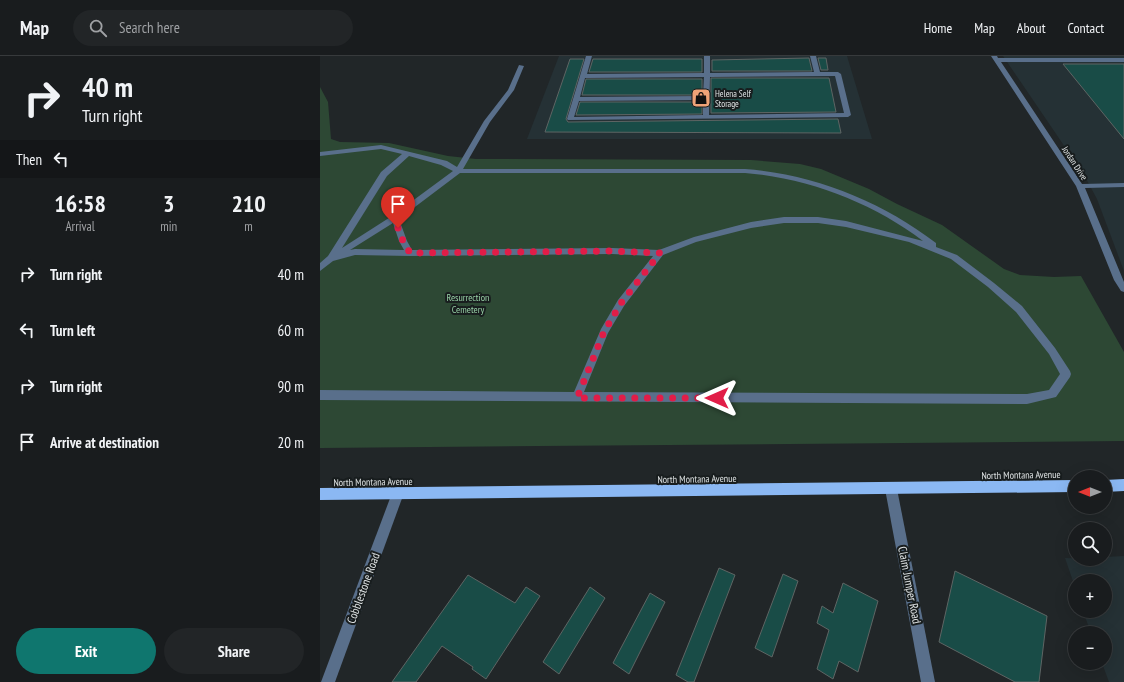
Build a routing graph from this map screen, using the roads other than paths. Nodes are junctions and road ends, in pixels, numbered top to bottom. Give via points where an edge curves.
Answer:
1 (589, 56) edge
2 (701, 56) edge
3 (707, 56) edge
4 (713, 56) edge
5 (813, 56) edge
6 (995, 58) edge
7 (1124, 60) edge
8 (521, 66) dead end
9 (817, 74) junction
10 (583, 76) junction
11 (706, 76) junction
12 (576, 98) junction
13 (706, 98) junction
14 (706, 117) junction
15 (408, 153) junction
16 (320, 154) edge
17 (458, 171) junction
18 (1124, 185) edge
19 (1080, 186) junction
20 (395, 218) junction
21 (410, 253) junction
22 (660, 253) junction
23 (942, 253) junction
24 (330, 259) junction
25 (320, 268) edge
26 (1124, 289) edge
27 (320, 395) edge
28 (577, 398) junction
29 (1124, 485) edge
30 (1068, 486) edge
31 (1112, 486) edge
32 (891, 489) junction
33 (320, 494) edge
34 (398, 494) junction
35 (328, 682) edge
36 (928, 682) edge

1 - 10 street
2 - 3 street
3 - 4 street
3 - 11 street
5 - 9 street
6 - 7 street
6 - 19 street, Jordan Drive
8 - 17 street via 511,90 487,121
9 - 11 street
9 - 14 street via 838,74 848,115
10 - 11 street
10 - 12 street
11 - 13 street
12 - 13 street
12 - 14 street via 570,119
13 - 14 street
15 - 16 street via 381,148 358,148
15 - 17 street via 444,163
15 - 24 street via 384,174
17 - 20 street
17 - 23 street via 746,171 784,176 842,194 872,208 925,238
18 - 19 street
19 - 26 street, Jordan Drive
20 - 21 street
20 - 24 street
21 - 22 street
21 - 24 street via 355,252
22 - 23 street via 694,240 751,225 784,220 818,220 911,240
22 - 28 street via 621,303 604,332
23 - 28 street via 954,258 991,285 1019,309 1035,329 1066,374 1052,394 1027,399
24 - 25 street
27 - 28 street
29 - 31 main road
30 - 32 main road, North Montana Avenue
32 - 34 main road, North Montana Avenue
32 - 36 street, Claim Jumper Road
33 - 34 main road, North Montana Avenue
34 - 35 street, Cobblestone Road

